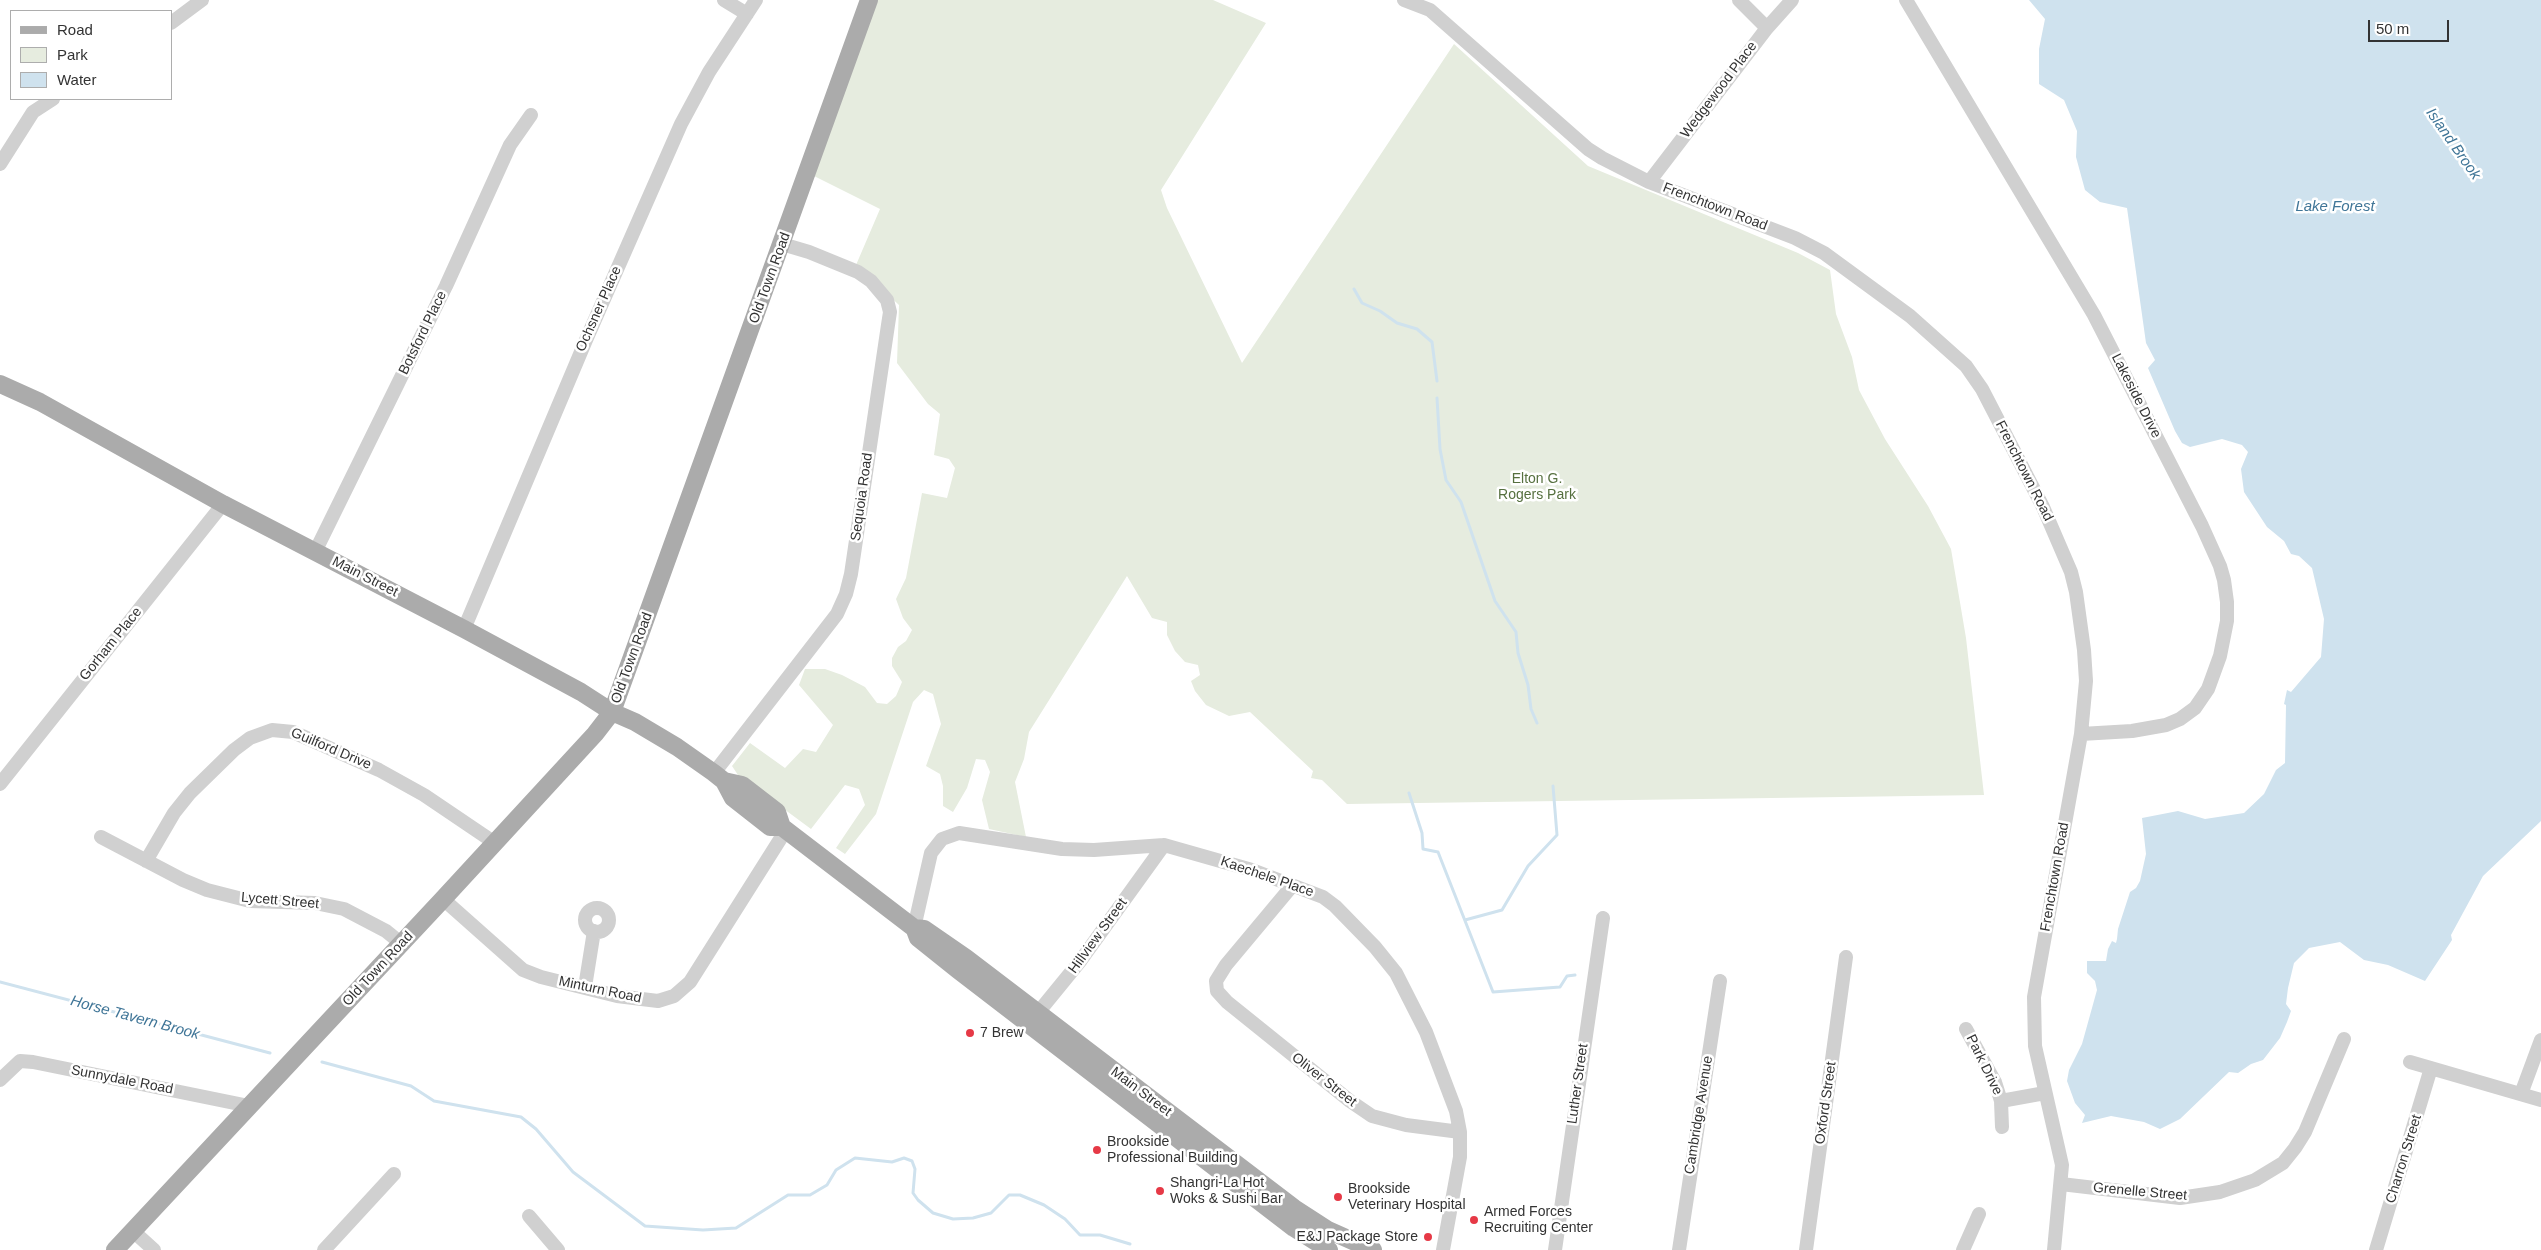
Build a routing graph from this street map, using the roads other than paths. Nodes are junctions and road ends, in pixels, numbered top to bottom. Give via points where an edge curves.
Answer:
1 (202, 0) edge
2 (724, 0) edge
3 (756, 0) edge
4 (869, 0) edge
5 (1404, 0) edge
6 (1739, 0) edge
7 (1792, 0) edge
8 (1906, 0) edge
9 (747, 14) junction
10 (172, 22) edge
11 (1767, 28) junction
12 (51, 100) edge
13 (531, 115) dead end
14 (0, 164) edge
15 (1649, 182) junction
16 (782, 244) junction
17 (0, 384) edge
18 (223, 504) junction
19 (314, 552) junction
20 (464, 629) junction
21 (612, 712) junction
22 (2081, 734) junction
23 (719, 777) junction
24 (0, 784) edge
25 (784, 828) junction
26 (101, 837) dead end
27 (495, 843) junction
28 (1164, 845) junction
29 (146, 861) junction
30 (1292, 886) junction
31 (443, 900) junction
32 (1603, 918) dead end
33 (914, 928) junction
34 (594, 931) dead end
35 (402, 944) junction
36 (1846, 957) dead end
37 (1720, 981) dead end
38 (585, 987) junction
39 (1033, 1018) junction
40 (1966, 1029) dead end
41 (2344, 1039) dead end
42 (2541, 1040) edge
43 (2410, 1062) dead end
44 (2431, 1068) junction
45 (0, 1080) edge
46 (2045, 1093) junction
47 (2522, 1094) junction
48 (2541, 1100) edge
49 (2001, 1101) junction
50 (250, 1106) junction
51 (2002, 1127) dead end
52 (1460, 1132) junction
53 (394, 1174) dead end
54 (2061, 1184) junction
55 (1979, 1214) dead end
56 (530, 1216) dead end
57 (133, 1231) junction
58 (1313, 1231) junction
59 (115, 1250) edge
60 (154, 1250) edge
61 (324, 1250) edge
62 (558, 1250) edge
63 (1329, 1250) edge
64 (1372, 1250) edge
65 (1443, 1250) edge
66 (1554, 1250) edge
67 (1679, 1250) edge
68 (1806, 1250) edge
69 (1963, 1250) edge
70 (2054, 1250) edge
71 (2376, 1250) edge

1 - 10 street
2 - 9 street
3 - 9 street, Ochsner Place
4 - 16 main road, Old Town Road
5 - 15 street, Frenchtown Road via 1430,10 1588,149
6 - 11 street
7 - 11 street, Wedgewood Place
8 - 22 street, Lakeside Drive via 2094,315 2202,526 2224,580 2227,621 2220,656 2208,689 2195,708 2166,725
9 - 20 street, Ochsner Place via 681,124
11 - 15 street, Wedgewood Place
12 - 14 street via 32,112
13 - 19 street, Botsford Place via 510,145 446,286
15 - 22 street, Frenchtown Road via 1796,238 1824,253 1910,316 1966,366 1982,389 2043,507 2071,572 2086,681
16 - 21 main road, Old Town Road
16 - 23 street, Sequoia Road via 858,272 872,281 887,300 890,312 846,594 837,614
17 - 18 main road, Main Street via 40,402
18 - 19 main road, Main Street
18 - 24 street, Gorham Place
19 - 20 main road, Main Street
20 - 21 main road, Main Street
21 - 23 main road, Main Street via 658,735
21 - 27 main road, Old Town Road
22 - 46 street, Frenchtown Road via 2034,997 2034,1038
23 - 25 main road, Main Street via 733,798 770,826
25 - 33 main road, Main Street
25 - 38 street, Minturn Road via 683,990 667,998 648,1001
26 - 29 street, Lycett Street
27 - 29 street, Guilford Drive via 424,795 379,770 293,732 272,730 250,738 234,750 190,793 174,813
27 - 31 main road, Old Town Road
28 - 30 street, Kaechele Place via 1252,870
28 - 33 street, Kaechele Place via 1062,849 968,833 949,834 931,853
28 - 39 street, Hillview Street
29 - 35 street, Lycett Street via 183,880 234,898 344,909 386,931
30 - 52 street, Kaechele Place via 1311,891 1335,906 1396,973 1426,1032 1456,1111
30 - 52 street, Oliver Street via 1226,964 1215,987 1227,1002 1360,1108 1383,1120
31 - 35 main road, Old Town Road
31 - 38 street, Minturn Road via 523,970
32 - 66 street, Luther Street
33 - 39 main road, Main Street via 931,934
34 - 38 street
35 - 50 main road, Old Town Road
36 - 68 street, Oxford Street
37 - 67 street, Cambridge Avenue
39 - 58 main road, Main Street
40 - 49 street, Park Drive via 1981,1053
41 - 54 street, Grenelle Street via 2305,1132 2295,1148 2283,1163 2255,1180 2220,1192 2180,1198
42 - 47 street
43 - 44 street
44 - 47 street
44 - 71 street, Charron Street
45 - 50 street, Sunnydale Road via 20,1062 33,1062
46 - 49 street, Park Drive
46 - 54 street, Frenchtown Road via 2062,1165
47 - 48 street
49 - 51 street, Park Drive
50 - 57 main road, Old Town Road
52 - 65 street, Kaechele Place via 1460,1157
53 - 61 street
54 - 70 street, Frenchtown Road
55 - 69 street
56 - 62 street
57 - 59 main road, Old Town Road
57 - 60 street
58 - 63 main road, Main Street
58 - 64 main road, Main Street

